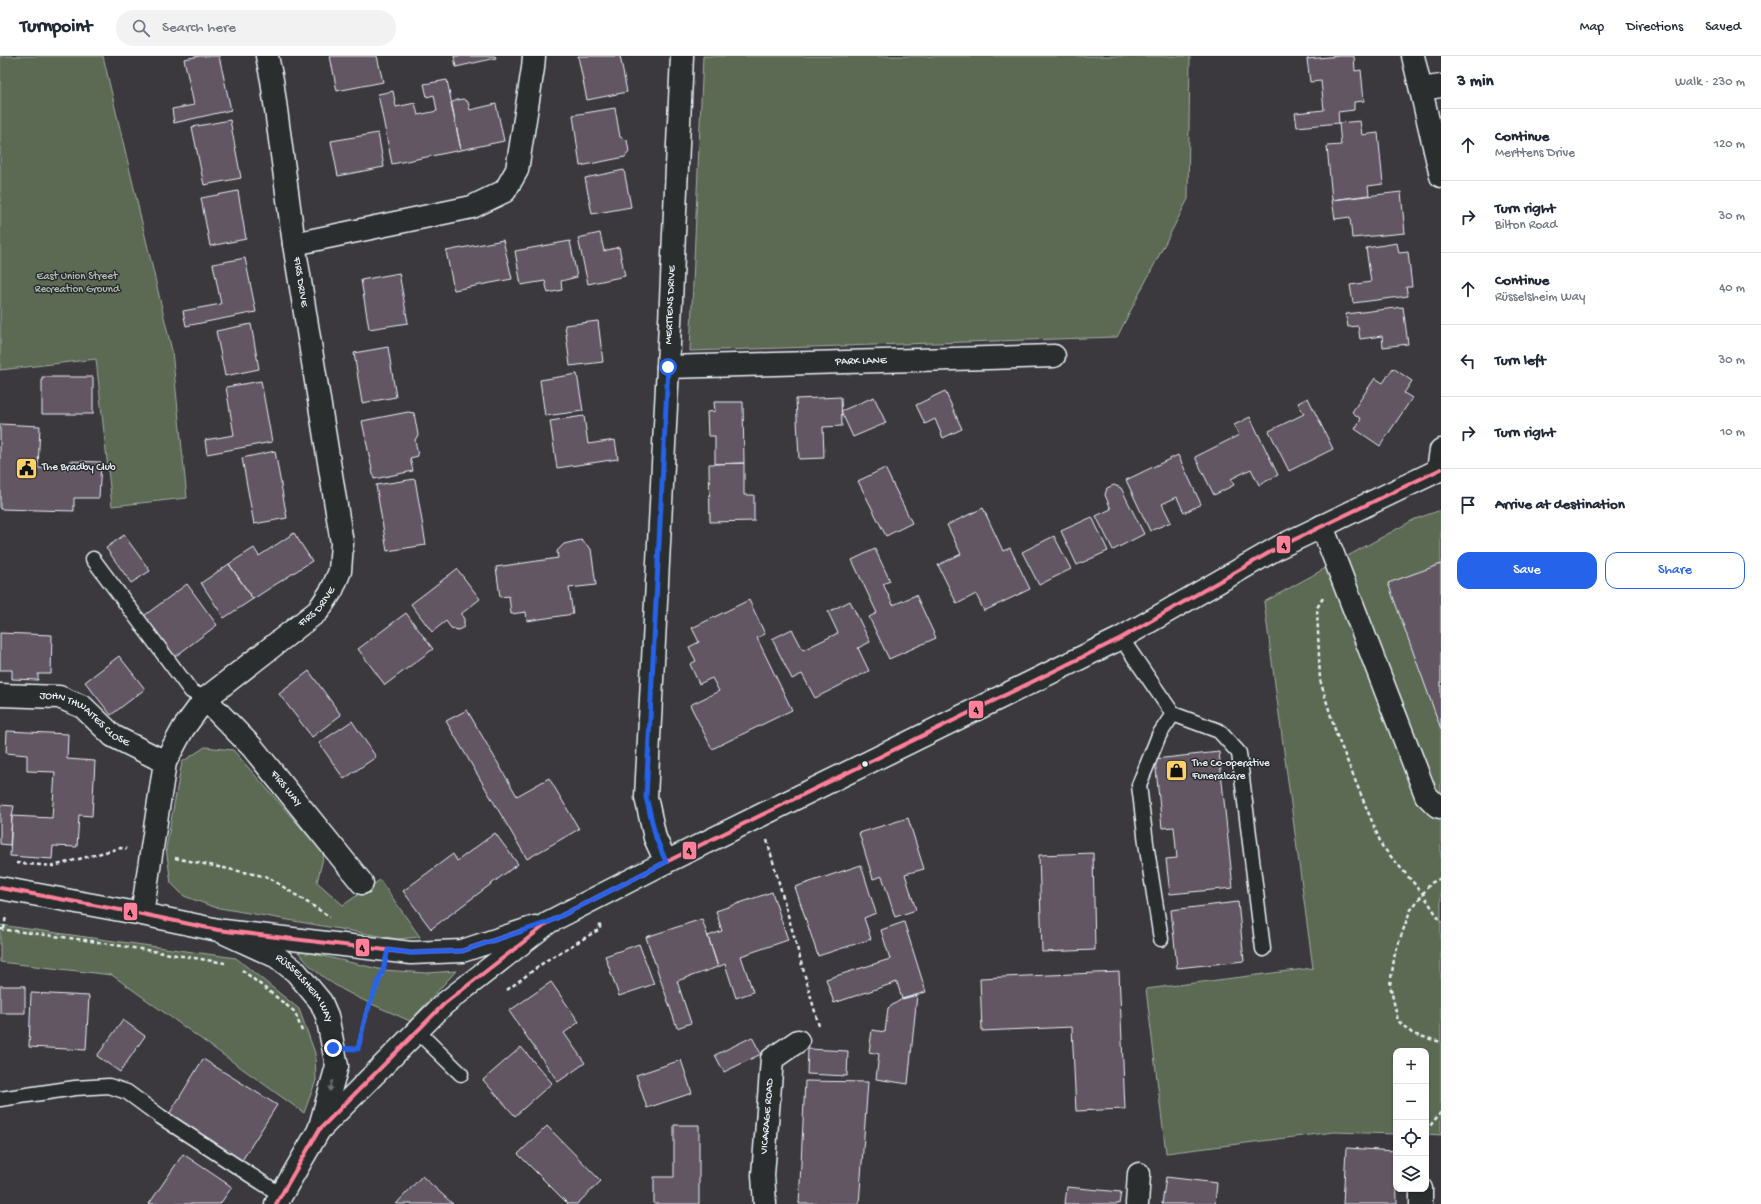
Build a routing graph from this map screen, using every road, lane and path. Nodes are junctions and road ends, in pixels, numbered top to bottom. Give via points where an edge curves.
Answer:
1 (267, 56) edge
2 (534, 56) edge
3 (682, 56) edge
4 (1413, 56) edge
5 (1431, 88) edge
6 (1441, 176) edge
7 (294, 244) junction
8 (1054, 356) dead end
9 (668, 367) junction
10 (1440, 463) edge
11 (1322, 526) junction
12 (93, 559) dead end
13 (1338, 568) junction
14 (1121, 638) junction
15 (0, 695) edge
16 (205, 699) junction
17 (1173, 714) junction
18 (165, 762) junction
19 (1441, 807) edge
20 (760, 816) junction
21 (150, 853) junction
22 (666, 862) junction
23 (14, 863) dead end
24 (1441, 878) edge
25 (362, 883) dead end
26 (0, 888) edge
27 (1422, 894) junction
28 (142, 914) junction
29 (331, 917) dead end
30 (549, 922) junction
31 (1441, 922) edge
32 (0, 929) edge
33 (218, 930) junction
34 (1162, 940) dead end
35 (1263, 949) dead end
36 (388, 950) junction
37 (226, 963) dead end
38 (240, 969) dead end
39 (417, 1031) junction
40 (798, 1041) joint
41 (1441, 1042) edge
42 (333, 1048) junction
43 (461, 1074) dead end
44 (0, 1099) edge
45 (1441, 1112) edge
46 (1429, 1127) edge
47 (319, 1130) junction
48 (1139, 1174) dead end
49 (1421, 1192) edge
50 (278, 1200) edge
51 (765, 1204) edge
52 (1137, 1204) edge
53 (1421, 1204) edge

1 - 7 main road, FIRS DRIVE
2 - 7 main road, FIRS DRIVE via 518,170 505,191 472,207
3 - 9 main road, MERTTENS DRIVE
4 - 5 main road
5 - 6 main road
7 - 16 main road, FIRS DRIVE via 342,543 340,571 332,590 318,611
8 - 9 main road, PARK LANE
9 - 22 main road, MERTTENS DRIVE via 646,797 656,838
10 - 11 main road
11 - 13 main road
11 - 14 main road via 1279,547
12 - 16 lane via 191,691
13 - 19 main road via 1426,796
13 - 27 path via 1317,608 1320,680 1337,736 1382,846
14 - 17 lane
14 - 20 main road
15 - 18 main road, JOHN THWAITES CLOSE via 59,697 83,707 112,736
16 - 18 main road, FIRS DRIVE via 183,729
16 - 25 main road, FIRS WAY via 252,747
17 - 34 lane via 1159,735 1139,785
17 - 35 lane via 1219,731 1239,753
18 - 21 main road, FIRS DRIVE
20 - 22 main road
20 - 40 path via 820,1031
21 - 23 path via 120,848 53,866
21 - 28 main road, FIRS DRIVE
21 - 29 path via 268,877
22 - 30 main road
24 - 27 path via 1431,883
26 - 28 main road, RÜSSELSHEIM WAY
27 - 31 path
27 - 41 path via 1410,911 1395,953 1390,985 1398,1021 1413,1034
28 - 33 main road, RÜSSELSHEIM WAY
30 - 36 main road, RÜSSELSHEIM WAY via 462,951 411,953
30 - 39 main road via 444,1004
32 - 37 path
33 - 36 main road, RÜSSELSHEIM WAY
33 - 42 main road, RÜSSELSHEIM WAY via 277,957 296,972 321,1002 327,1016
36 - 42 path via 366,1014 358,1049
38 - 42 path via 295,1012 308,1048
39 - 43 lane
39 - 47 main road
40 - 51 main road, VICARAGE ROAD via 772,1060 763,1175
42 -> 47 main road, RÜSSELSHEIM WAY via 336,1066
44 - 50 lane via 75,1088 109,1086 127,1092
45 - 46 path
47 - 50 main road
48 - 52 main road
49 - 53 main road

